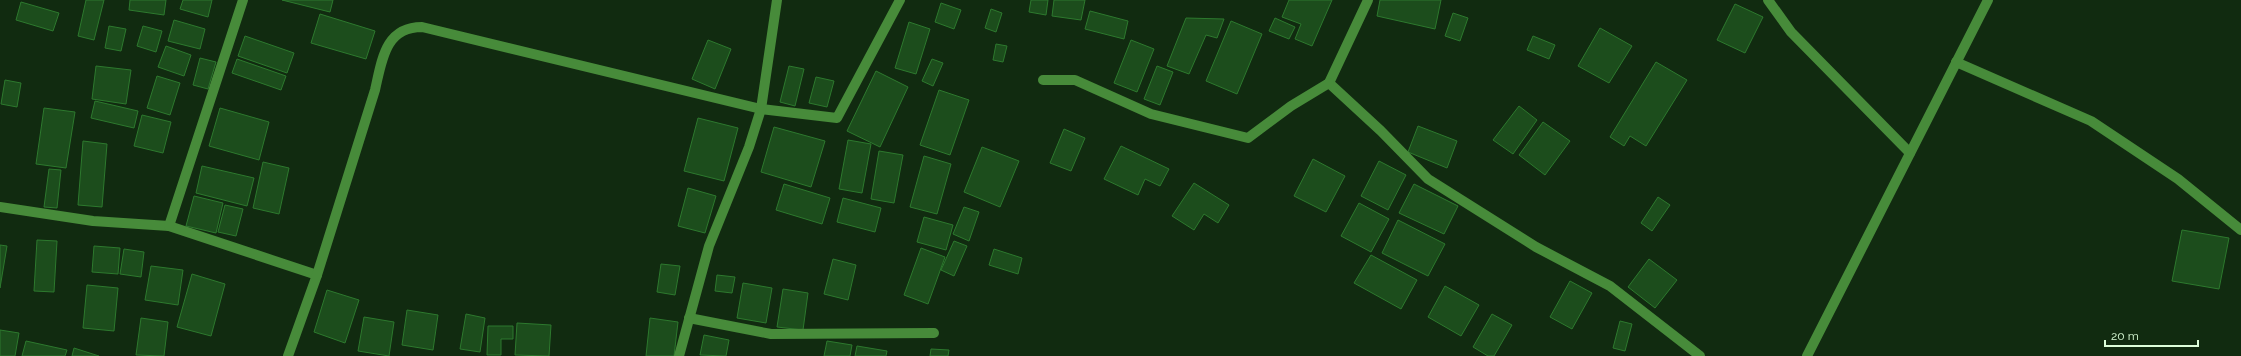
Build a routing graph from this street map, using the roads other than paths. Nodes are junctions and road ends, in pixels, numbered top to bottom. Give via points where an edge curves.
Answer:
1 (243, 0) edge
2 (777, 0) edge
3 (900, 0) edge
4 (1368, 0) edge
5 (1768, 0) edge
6 (1988, 0) edge
7 (1956, 62) junction
8 (1043, 80) dead end
9 (1329, 83) junction
10 (761, 109) junction
11 (1910, 153) junction
12 (0, 207) edge
13 (169, 226) junction
14 (2241, 230) edge
15 (317, 275) junction
16 (690, 318) junction
17 (934, 333) dead end
18 (288, 356) edge
19 (679, 356) edge
20 (1700, 356) edge
21 (1807, 356) edge

1 - 13 street
2 - 10 street
3 - 10 street via 836,118
4 - 9 street
5 - 11 street via 1791,32
6 - 7 street
7 - 11 street
7 - 14 street via 2091,121 2178,179
8 - 9 street via 1075,80 1151,114 1248,138 1291,106
9 - 20 street via 1428,179 1536,247 1610,286
10 - 15 street via 422,26 410,26 393,37 382,64
10 - 16 street via 749,147 709,246
11 - 21 street
12 - 13 street via 93,221
13 - 15 street
15 - 18 street
16 - 17 street via 771,334
16 - 19 street

